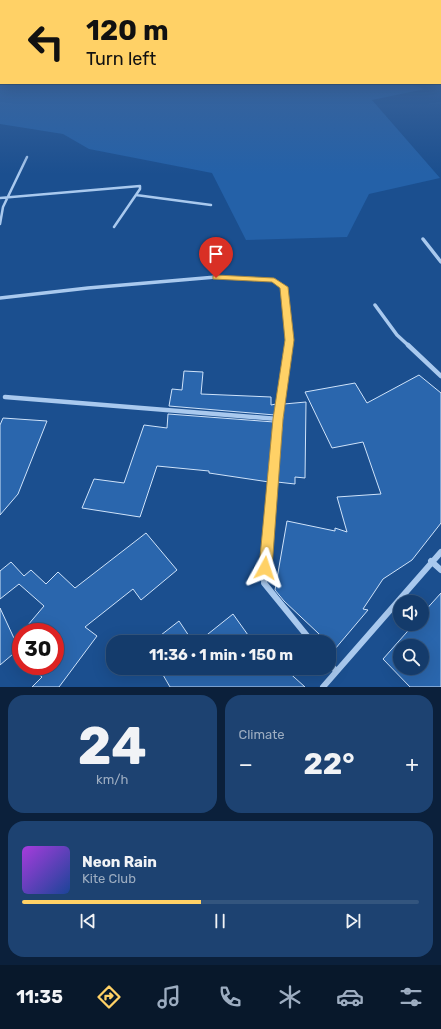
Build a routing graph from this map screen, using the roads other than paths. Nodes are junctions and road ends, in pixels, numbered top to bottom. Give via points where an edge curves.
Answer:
1 (27, 157) dead end
2 (136, 195) junction
3 (8, 196) junction
4 (0, 198) edge
5 (211, 205) dead end
6 (0, 224) edge
7 (114, 227) dead end
8 (424, 239) dead end
9 (441, 262) edge
10 (0, 298) edge
11 (375, 305) dead end
12 (441, 376) edge
13 (5, 397) dead end
14 (278, 419) junction
15 (441, 552) edge
16 (432, 561) junction
17 (441, 570) edge
18 (306, 635) edge
19 (336, 671) edge
20 (333, 675) edge
21 (323, 687) edge

1 - 3 street
2 - 3 street via 140,186
2 - 5 street
2 - 7 street
3 - 4 street
3 - 6 street
8 - 9 street
10 - 14 street via 216,278 274,280 284,287 290,340
11 - 12 street via 397,335
13 - 14 street
14 - 18 street via 264,583
15 - 16 street
16 - 17 street
16 - 19 street
20 - 21 street

